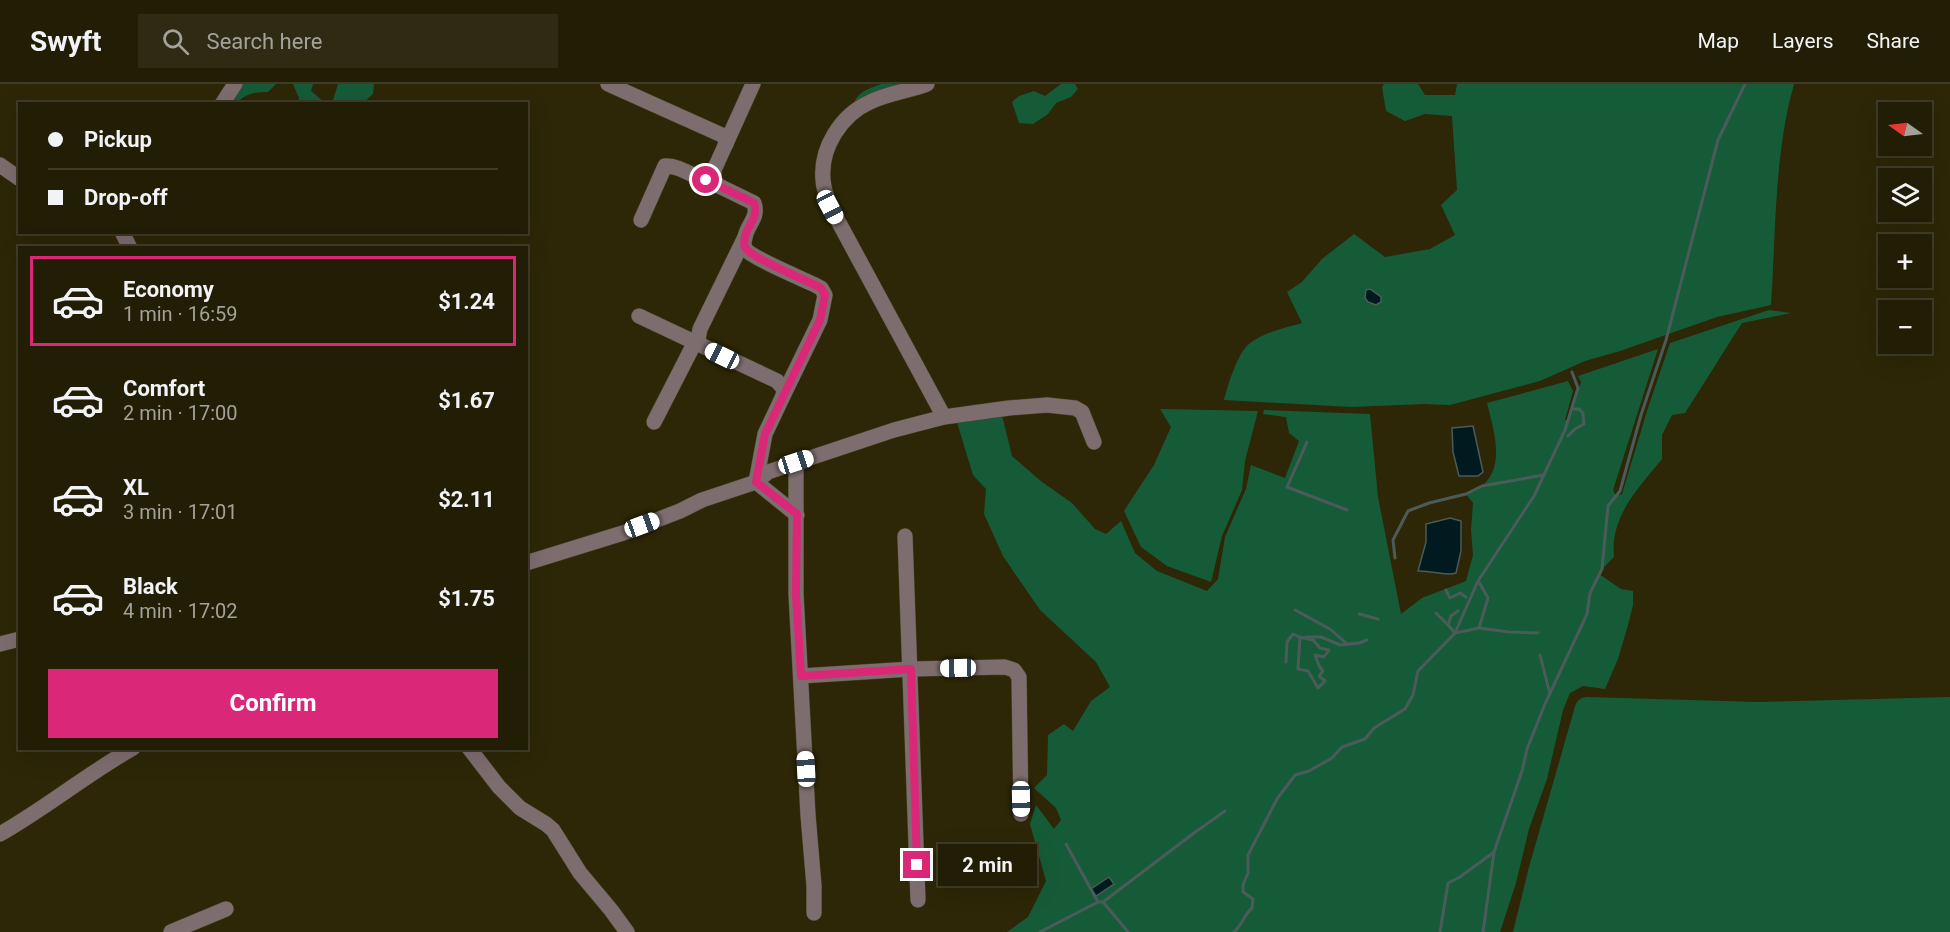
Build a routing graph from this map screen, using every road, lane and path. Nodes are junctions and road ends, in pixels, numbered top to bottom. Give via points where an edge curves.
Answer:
1 (235, 84) edge
2 (608, 84) edge
3 (753, 84) edge
4 (927, 84) edge
5 (638, 90) edge
6 (223, 102) edge
7 (726, 144) junction
8 (0, 165) edge
9 (18, 178) edge
10 (714, 180) junction
11 (641, 220) dead end
12 (745, 237) junction
13 (639, 316) dead end
14 (698, 344) junction
15 (783, 396) junction
16 (944, 417) junction
17 (654, 422) dead end
18 (1094, 442) dead end
19 (796, 462) junction
20 (756, 482) junction
21 (797, 514) junction
22 (905, 536) dead end
23 (528, 562) edge
24 (18, 640) edge
25 (0, 644) edge
26 (911, 669) junction
27 (801, 676) junction
28 (130, 750) edge
29 (471, 750) edge
30 (1021, 814) dead end
31 (0, 834) edge
32 (918, 900) dead end
33 (226, 909) dead end
34 (814, 913) dead end
35 (171, 932) edge
36 (627, 932) edge

1 - 6 street
2 - 5 street
3 - 7 street
4 - 16 street via 869,102 848,117 826,151 823,181 830,207
5 - 7 street via 724,136
7 - 10 street via 714,170
8 - 9 street
10 - 11 street via 674,165 666,166
10 - 12 street via 754,203 755,218
12 - 14 street via 700,329
12 - 15 street via 746,250 821,288 825,295 820,320
13 - 14 street
14 - 15 street via 777,381 784,389
14 - 17 street
15 - 20 street via 765,434
16 - 18 street via 1026,406 1074,408 1082,412
16 - 19 street
19 - 20 street via 768,472
19 - 21 street
20 - 21 street
20 - 23 street via 605,539
21 - 27 street
22 - 26 street
24 - 25 street
26 - 27 street
26 - 30 street via 1005,667 1017,673
26 - 32 street
27 - 34 street
28 - 31 street
29 - 36 street via 520,808 553,830 580,873
33 - 35 street

